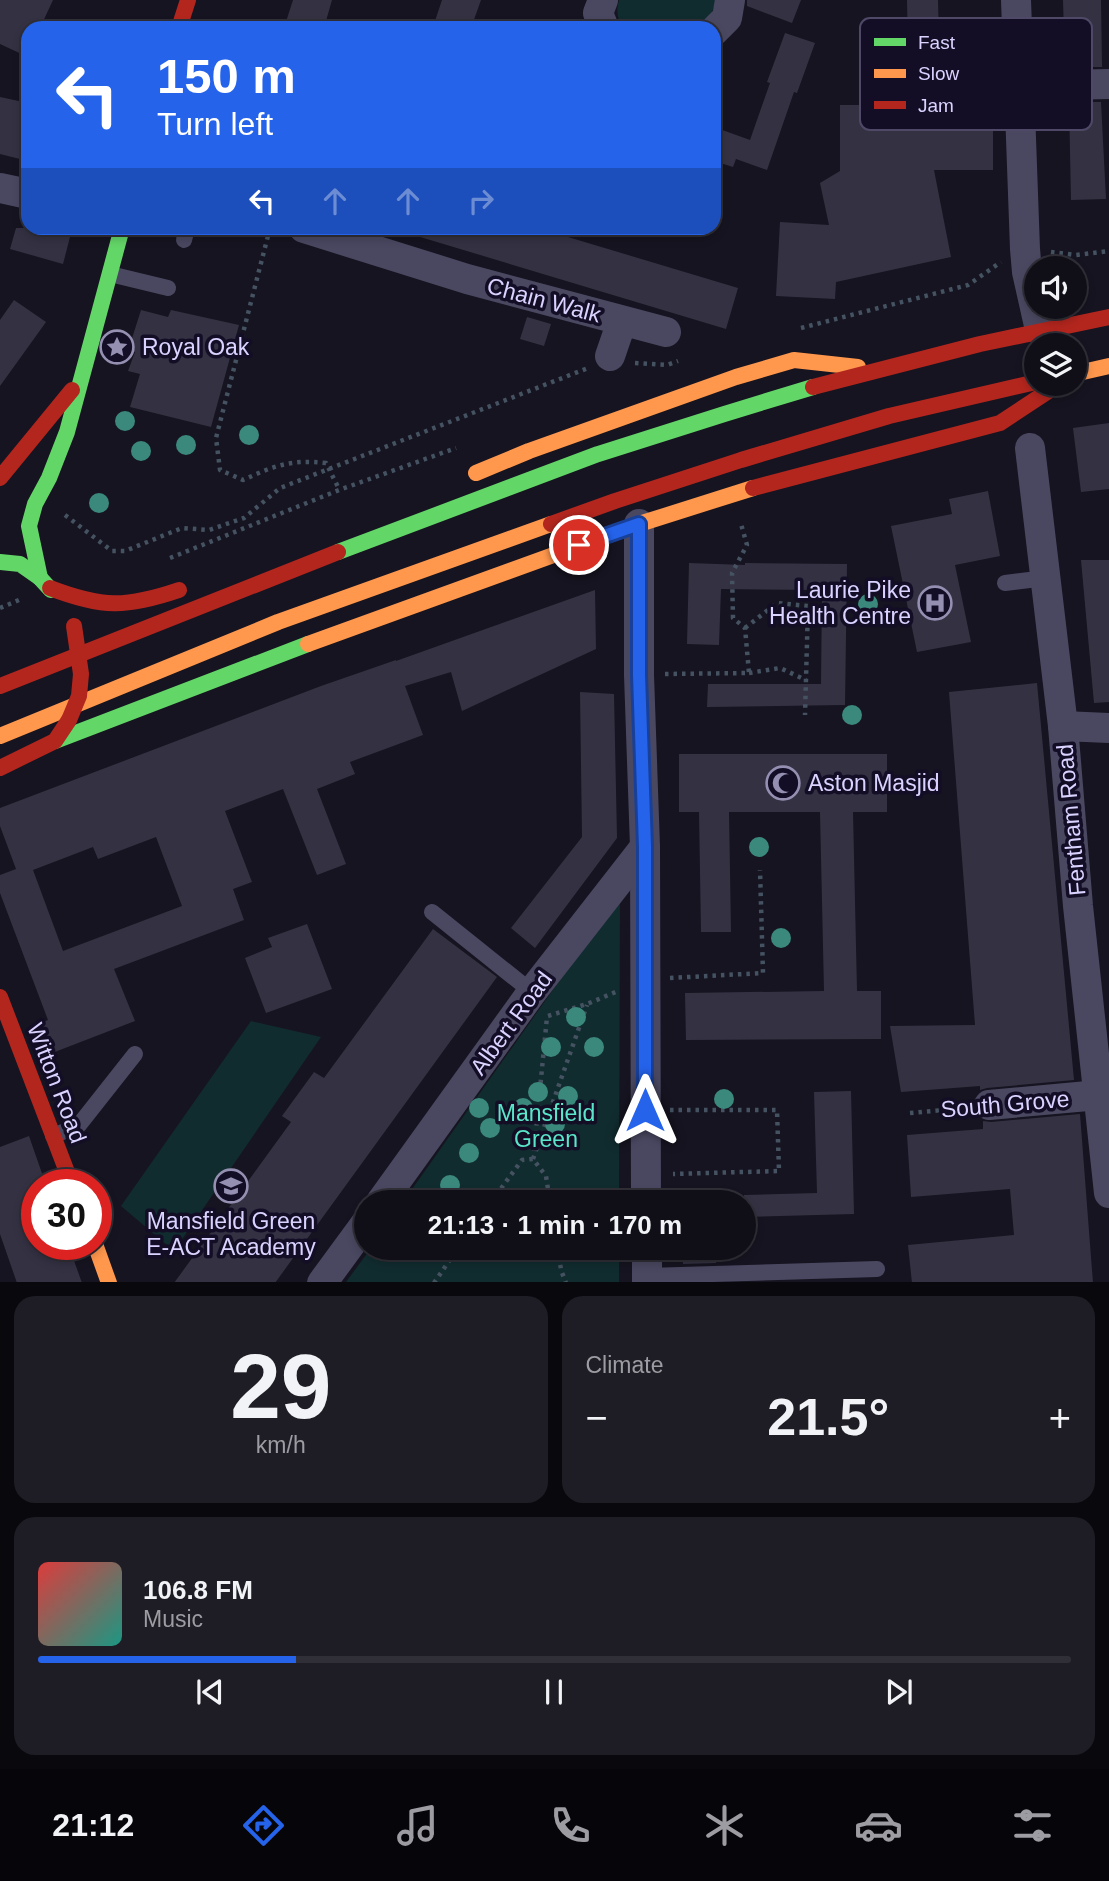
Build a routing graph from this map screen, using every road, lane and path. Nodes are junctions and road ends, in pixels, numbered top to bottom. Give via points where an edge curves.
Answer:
1 (188, 0) edge
2 (603, 0) edge
3 (730, 0) edge
4 (1016, 0) edge
5 (1017, 18) edge
6 (181, 21) edge
7 (601, 21) edge
8 (721, 24) edge
9 (1021, 130) edge
10 (0, 188) edge
11 (21, 192) edge
12 (120, 235) edge
13 (268, 235) edge
14 (322, 235) edge
15 (1025, 249) junction
16 (1109, 251) edge
17 (110, 274) junction
18 (168, 288) dead end
19 (1109, 317) edge
20 (622, 321) junction
21 (795, 329) dead end
22 (1040, 330) junction
23 (666, 332) dead end
24 (612, 361) junction
25 (680, 361) dead end
26 (1109, 366) edge
27 (878, 369) junction
28 (1087, 371) edge
29 (83, 377) junction
30 (1024, 385) edge
31 (1041, 396) edge
32 (457, 447) dead end
33 (1030, 448) dead end
34 (328, 468) junction
35 (466, 477) dead end
36 (0, 478) edge
37 (339, 489) junction
38 (732, 494) junction
39 (60, 510) dead end
40 (639, 524) junction
41 (165, 560) dead end
42 (0, 562) edge
43 (1046, 578) junction
44 (45, 583) junction
45 (1005, 583) dead end
46 (191, 586) dead end
47 (23, 598) dead end
48 (0, 608) edge
49 (745, 628) junction
50 (749, 673) junction
51 (639, 675) junction
52 (806, 680) junction
53 (0, 686) edge
54 (805, 715) dead end
55 (1063, 726) junction
56 (1109, 728) edge
57 (0, 736) edge
58 (55, 741) junction
59 (0, 768) edge
60 (645, 847) junction
61 (760, 870) dead end
62 (432, 912) dead end
63 (645, 979) junction
64 (0, 997) edge
65 (540, 1004) junction
66 (587, 1004) dead end
67 (135, 1054) dead end
68 (1099, 1095) junction
69 (989, 1105) joint
70 (645, 1110) junction
71 (910, 1113) dead end
72 (53, 1136) junction
73 (533, 1159) junction
74 (66, 1169) edge
75 (646, 1189) edge
76 (391, 1190) edge
77 (500, 1190) edge
78 (548, 1190) edge
79 (1109, 1193) edge
80 (354, 1240) edge
81 (100, 1260) edge
82 (450, 1260) edge
83 (560, 1260) edge
84 (647, 1269) edge
85 (877, 1269) dead end
86 (109, 1282) edge
87 (324, 1282) edge
88 (435, 1282) edge
89 (566, 1282) edge

1 - 6 main road
2 - 7 street via 598,13
3 - 8 street via 727,18
4 - 5 street
9 - 15 street
10 - 11 street
12 - 17 main road
13 - 34 path via 216,438 220,470 243,480 278,465 305,460 326,463
14 - 20 street, Chain Walk via 464,289
15 - 16 path via 1076,255
15 - 21 path via 968,285
15 - 22 street
17 - 18 lane
17 - 29 main road
19 - 22 main road
20 - 23 street, Chain Walk
20 - 24 street, Chain Walk
22 - 27 main road
24 - 25 path via 667,365
24 - 34 path
26 - 28 main road
27 - 35 main road via 794,360
27 - 53 main road via 597,455
29 - 36 main road
29 - 44 main road via 67,432 29,526
30 - 57 main road via 889,416 615,501 278,622
31 - 38 main road via 1000,423
32 - 37 path
33 - 43 street, Fentham Road
34 - 37 path
34 - 39 path via 280,488 244,518 209,530 182,528 125,551 112,551
37 - 41 path
38 - 40 main road
38 - 49 path via 747,545 732,573 733,618
40 - 51 street
40 - 58 main road
42 - 44 main road via 20,564
43 - 45 lane
43 - 55 street, Fentham Road
44 - 46 main road via 75,598 107,606 155,599
44 - 58 main road, bridge via 74,626 81,674 79,696
47 - 48 path
49 - 50 path
49 - 52 path via 777,603 808,606
50 - 51 path
50 - 52 path via 780,668
51 - 60 street
52 - 54 path
55 - 56 street
55 - 68 street, Fentham Road
58 - 59 main road
60 - 63 street
60 - 65 street, Albert Road
61 - 63 path via 763,973
62 - 65 lane
63 - 70 street
64 - 72 main road, Witton Road
65 - 73 path
65 - 76 street, Albert Road
66 - 73 path
67 - 72 lane via 79,1125
68 - 69 street, South Grove
68 - 79 street, Fentham Road
69 - 71 path, South Grove
70 - 75 street
70 - 75 path via 777,1110 779,1171
72 - 74 main road, Witton Road
73 - 77 path via 522,1160
73 - 78 path via 546,1176
80 - 87 street
81 - 86 main road
82 - 88 path
83 - 89 path
84 - 85 lane

